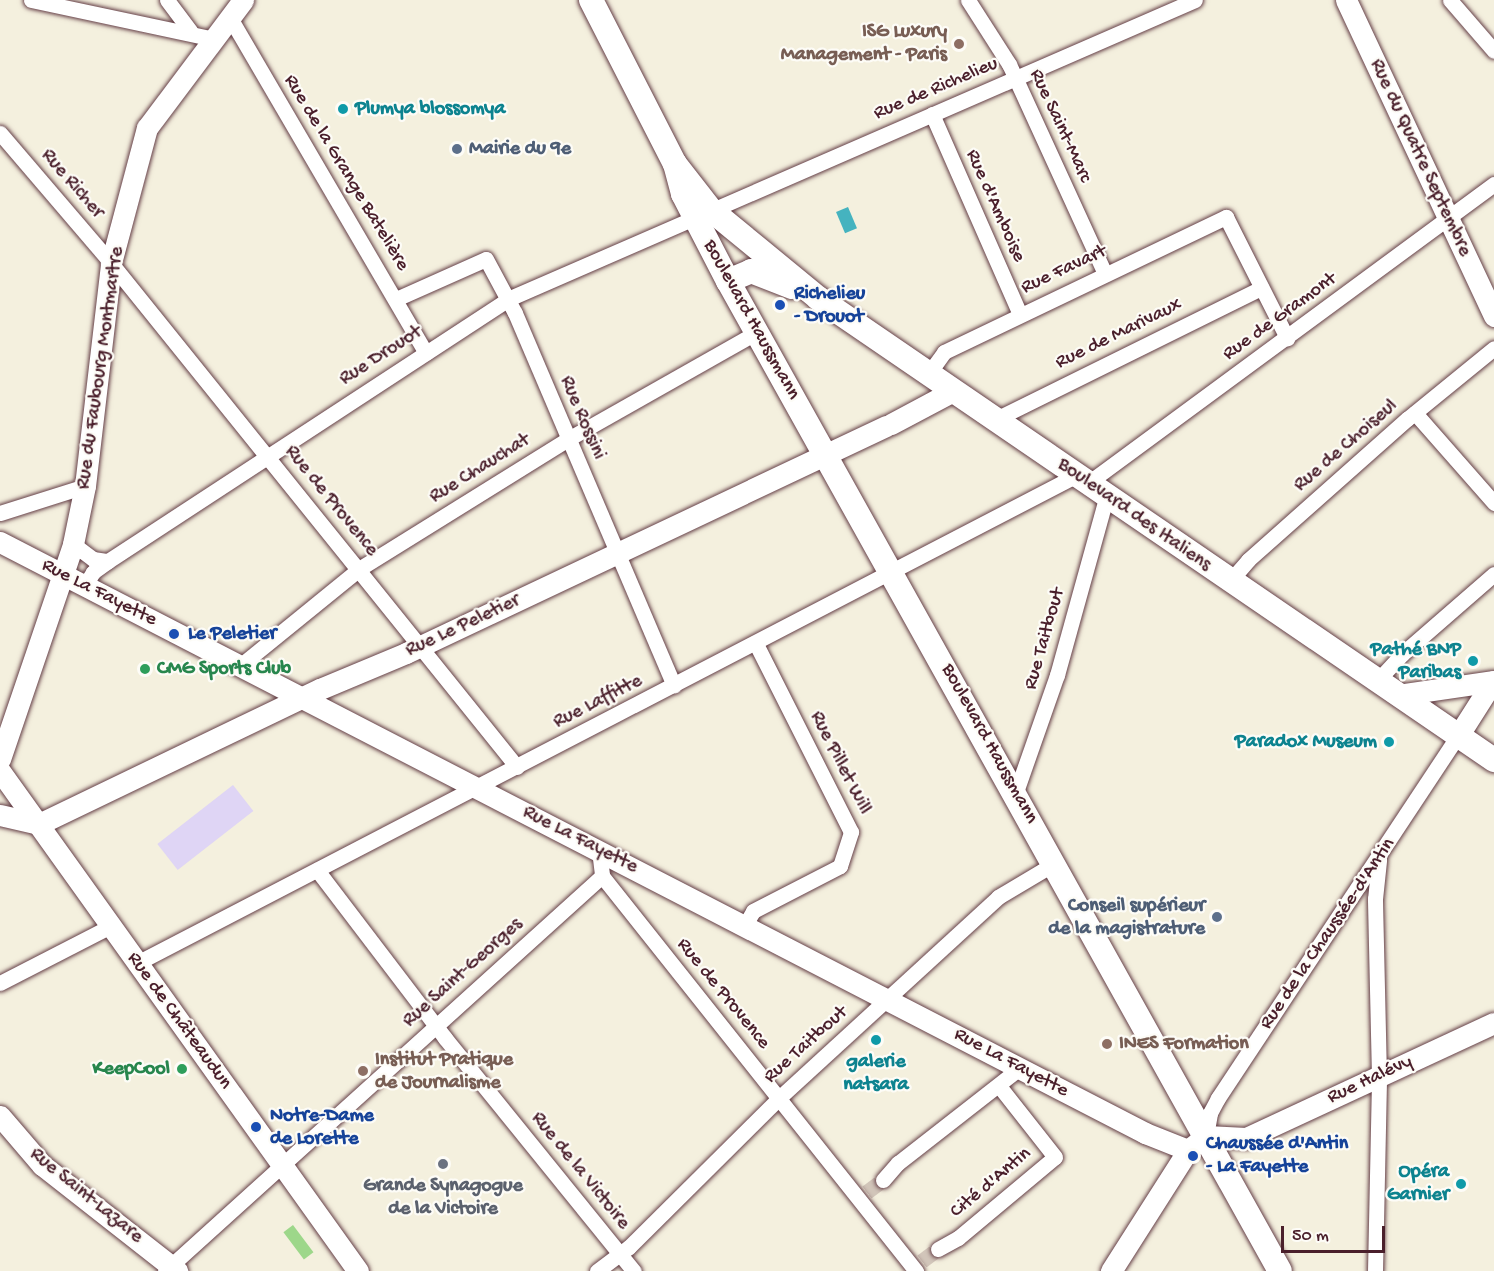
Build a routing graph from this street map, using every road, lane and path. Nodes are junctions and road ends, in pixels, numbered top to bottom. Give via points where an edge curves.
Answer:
1 (31, 0) edge
2 (166, 0) edge
3 (591, 0) edge
4 (968, 0) edge
5 (1195, 0) edge
6 (1346, 0) edge
7 (1450, 0) edge
8 (1159, 7) edge
9 (236, 8) edge
10 (190, 31) junction
11 (210, 38) junction
12 (1494, 51) edge
13 (1016, 78) junction
14 (932, 114) junction
15 (0, 133) edge
16 (1494, 184) edge
17 (703, 214) junction
18 (1448, 219) junction
19 (714, 255) junction
20 (111, 263) junction
21 (778, 266) junction
22 (1105, 274) junction
23 (728, 281) junction
24 (1261, 288) junction
25 (812, 293) junction
26 (396, 299) junction
27 (508, 299) junction
28 (1020, 314) junction
29 (1494, 316) edge
30 (757, 332) junction
31 (1287, 338) junction
32 (1494, 348) edge
33 (426, 353) junction
34 (929, 374) junction
35 (953, 391) junction
36 (1415, 413) junction
37 (996, 419) junction
38 (568, 439) junction
39 (267, 455) junction
40 (827, 455) junction
41 (1091, 484) junction
42 (85, 486) junction
43 (1494, 503) edge
44 (0, 513) edge
45 (0, 542) edge
46 (73, 544) junction
47 (615, 553) junction
48 (108, 561) junction
49 (359, 569) junction
50 (893, 573) junction
51 (63, 574) junction
52 (1494, 574) edge
53 (1230, 581) junction
54 (85, 585) junction
55 (756, 645) junction
56 (420, 646) junction
57 (241, 665) junction
58 (1377, 681) junction
59 (1494, 681) edge
60 (675, 686) junction
61 (1398, 695) junction
62 (304, 699) junction
63 (1458, 736) junction
64 (0, 759) edge
65 (1494, 760) edge
66 (517, 767) junction
67 (0, 771) edge
68 (478, 788) junction
69 (1016, 792) junction
70 (20, 819) edge
71 (599, 850) junction
72 (1380, 857) junction
73 (1055, 863) junction
74 (317, 870) junction
75 (602, 876) junction
76 (745, 925) junction
77 (111, 926) junction
78 (137, 963) junction
79 (0, 983) edge
80 (888, 999) junction
81 (1494, 1023) edge
82 (436, 1025) junction
83 (1021, 1067) junction
84 (1379, 1077) junction
85 (1000, 1087) junction
86 (779, 1098) junction
87 (0, 1116) edge
88 (1246, 1138) joint
89 (1197, 1143) junction
90 (281, 1163) junction
91 (883, 1180) tunnel mouth
92 (938, 1248) tunnel mouth
93 (620, 1255) junction
94 (917, 1267) edge
95 (171, 1269) edge
96 (358, 1271) edge
97 (597, 1271) edge
98 (634, 1271) edge
99 (1111, 1271) edge
100 (1280, 1271) edge
101 (1375, 1271) edge

1 - 10 street
2 - 10 street
3 - 17 main road, Boulevard Haussmann via 675,164 683,194
4 - 13 street, Rue Saint-Marc
5 - 8 street, Rue de Richelieu
6 - 18 main road, Rue du Quatre Septembre
7 - 12 street
8 - 13 street, Rue de Richelieu
9 - 11 main road, Rue du Faubourg Montmartre
9 - 26 street, Rue de la Grange Batelière
10 - 11 street
11 - 20 main road, Rue du Faubourg Montmartre via 147,128
13 - 14 street, Rue de Richelieu
13 - 22 street, Rue Saint-Marc
14 - 17 street, Rue de Richelieu
14 - 28 street, Rue d'Amboise
15 - 20 street, Rue Richer
16 - 18 street, Rue de Gramont
17 - 19 main road, Boulevard Haussmann
17 - 21 main road, Boulevard des Italiens
17 - 27 street, Rue Drouot
18 - 29 main road, Rue du Quatre Septembre
18 - 31 street, Rue de Gramont
19 - 21 main road via 743,246
19 - 23 main road, Boulevard Haussmann
20 - 39 street, Rue de Provence
20 - 42 main road, Rue du Faubourg Montmartre
21 - 25 main road, Boulevard des Italiens
22 - 24 street, Rue Favart via 1226,217
22 - 28 street, Rue Favart
23 - 25 main road, Boulevard des Italiens via 744,272 757,272
23 - 30 main road, Boulevard Haussmann
24 - 31 street
24 - 37 street, Rue de Marivaux
25 - 34 main road, Boulevard des Italiens
26 - 27 street, Rue Rossini via 486,259
26 - 33 street, Rue de la Grange Batelière
27 - 33 street, Rue Drouot
27 - 38 street, Rue Rossini
28 - 34 street, Rue Favart via 944,352
30 - 38 street, Rue Chauchat
30 - 40 main road, Boulevard Haussmann
31 - 41 street, Rue de Gramont
32 - 36 street, Rue de Choiseul
33 - 39 street, Rue Drouot
34 - 35 main road, Boulevard des Italiens
35 - 37 main road, Boulevard des Italiens
35 - 40 main road, Rue Le Peletier
36 - 43 street
36 - 53 street, Rue de Choiseul via 1248,560
37 - 41 main road, Boulevard des Italiens
38 - 47 street, Rue Rossini
38 - 49 street, Rue Chauchat
39 - 48 street, Rue Drouot
39 - 49 street, Rue de Provence
40 - 47 main road, Rue Le Peletier
40 - 50 main road, Boulevard Haussmann
41 - 50 street, Rue Laffitte
41 - 53 main road, Boulevard des Italiens
41 - 69 street, Rue Taitbout via 1057,675
42 - 44 street
42 - 46 main road, Rue du Faubourg Montmartre
45 - 51 main road, Rue La Fayette
46 - 48 street via 86,555
46 - 51 main road, Rue du Faubourg Montmartre
47 - 56 main road, Rue Le Peletier
47 - 60 street, Rue Rossini
48 - 54 street, Rue Drouot via 93,572
49 - 56 street, Rue de Provence
49 - 57 street, Rue Chauchat
50 - 55 street, Rue Laffitte
50 - 69 main road, Boulevard Haussmann
51 - 54 main road, Rue La Fayette
51 - 64 main road, Rue du Faubourg Montmartre
52 - 58 street via 1402,654
53 - 58 main road, Boulevard des Italiens
54 - 57 main road, Rue La Fayette
55 - 60 street, Rue Laffitte
55 - 76 street, Rue Pillet Will via 851,832 840,866 753,911
56 - 62 main road, Rue Le Peletier
56 - 66 street, Rue de Provence
57 - 62 main road, Rue La Fayette
58 - 61 main road, Boulevard des Italiens
59 - 61 main road
59 - 63 main road
60 - 66 street, Rue Laffitte
61 - 63 main road, Boulevard des Italiens
62 - 68 main road, Rue La Fayette
62 - 70 main road, Rue Le Peletier
63 - 65 main road, Boulevard des Italiens
63 - 72 street, Rue de la Chaussée-d'Antin
66 - 68 street, Rue Laffitte
67 - 70 main road, Rue de Châteaudun
68 - 71 main road, Rue La Fayette
68 - 74 street, Rue Laffitte
69 - 73 main road, Boulevard Haussmann
70 - 77 main road, Rue de Châteaudun
71 - 75 street
71 - 76 main road, Rue La Fayette
72 - 84 street via 1375,900
72 - 89 street, Rue de la Chaussée-d'Antin via 1218,1098
73 - 80 street, Rue Taitbout via 998,897
73 - 89 main road, Boulevard Haussmann
74 - 78 street, Rue Laffitte
74 - 82 street, Rue de la Victoire
75 - 82 street, Rue Saint-Georges
75 - 86 street, Rue de Provence
76 - 80 main road, Rue La Fayette
77 - 78 main road, Rue de Châteaudun
77 - 79 street
78 - 90 main road, Rue de Châteaudun
80 - 83 main road, Rue La Fayette
80 - 86 street, Rue Taitbout
81 - 84 main road, Rue Halévy
82 - 90 street, Rue Saint-Georges
82 - 93 street, Rue de la Victoire
83 - 85 street
83 - 89 main road, Rue La Fayette via 1158,1140
84 - 88 main road, Rue Halévy
84 - 101 street
85 - 91 street via 898,1163
85 - 92 street, Cité d'Antin via 1055,1157 992,1211
86 - 93 street, Rue Taitbout
86 - 94 street, Rue de Provence via 863,1195
87 - 95 main road, Rue Saint-Lazare via 42,1165
88 - 89 main road, Rue La Fayette
89 - 99 main road
89 - 100 main road, Boulevard Haussmann
90 - 95 street, Rue Saint-Georges
90 - 96 main road, Rue de Châteaudun
93 - 97 street, Rue Taitbout
93 - 98 street, Rue de la Victoire

